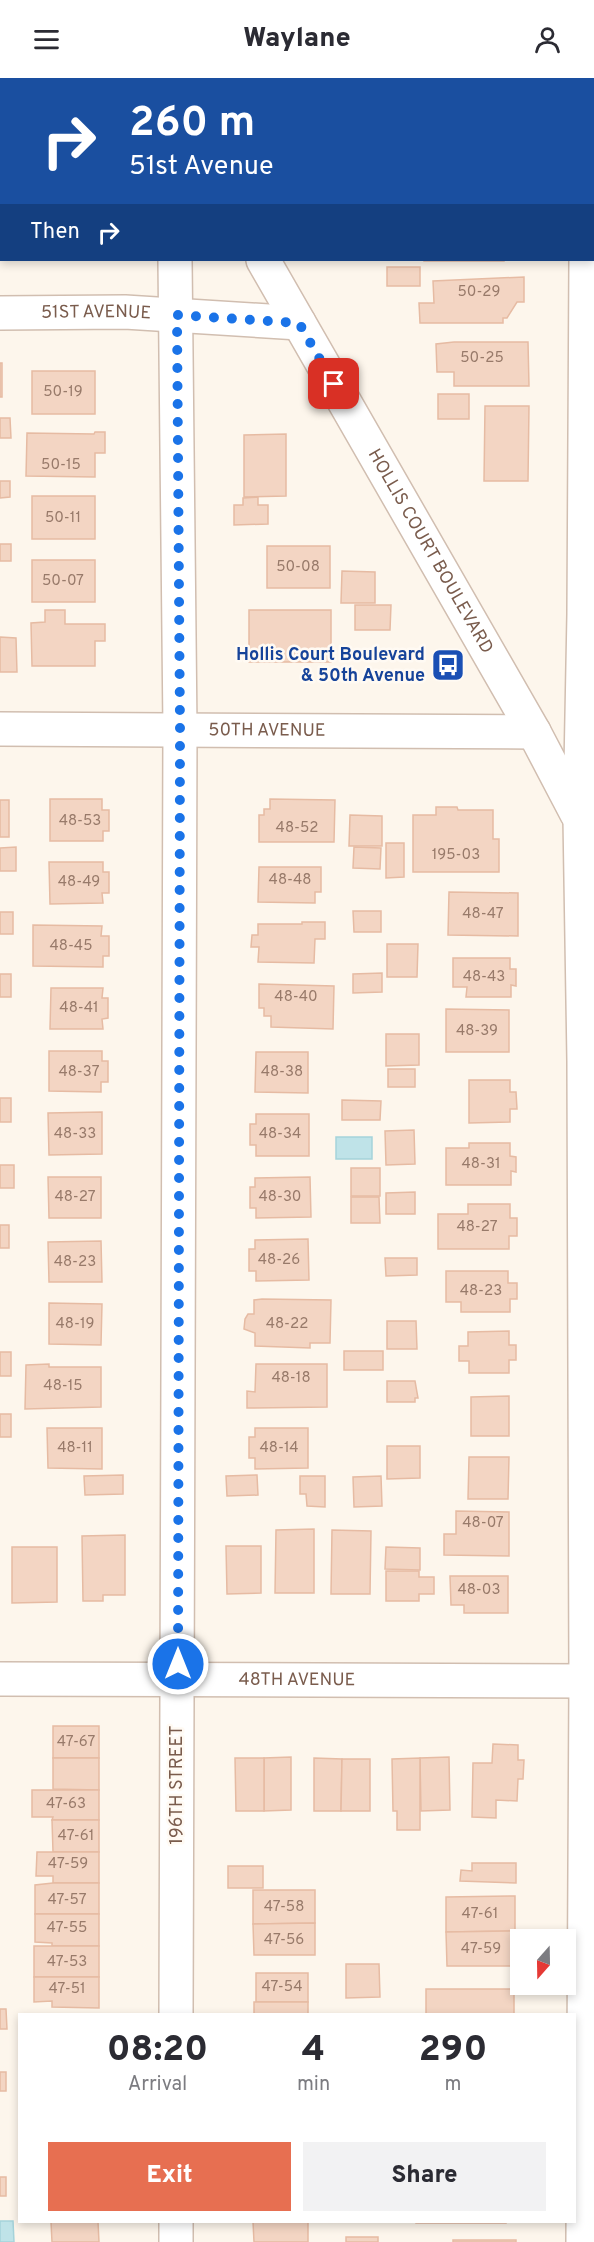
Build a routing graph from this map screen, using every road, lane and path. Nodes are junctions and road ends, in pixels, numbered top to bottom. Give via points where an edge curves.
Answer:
1 (175, 261) edge
2 (264, 261) edge
3 (586, 261) edge
4 (0, 313) edge
5 (177, 315) junction
6 (299, 323) junction
7 (0, 729) edge
8 (180, 729) junction
9 (534, 732) junction
10 (587, 832) edge
11 (588, 1022) edge
12 (0, 1679) edge
13 (178, 1680) junction
14 (590, 1681) edge
15 (176, 2013) edge
16 (176, 2223) edge
17 (176, 2242) edge
18 (583, 2242) edge

1 - 5 street, 196TH STREET
2 - 6 street, HOLLIS COURT BOULEVARD
3 - 10 street
4 - 5 street, 51ST AVENUE
5 - 6 street, 51ST AVENUE
5 - 8 street, 196TH STREET
6 - 9 street, HOLLIS COURT BOULEVARD
7 - 8 street, 50TH AVENUE
8 - 9 street, 50TH AVENUE
8 - 13 street, 196TH STREET
9 - 10 street, HOLLIS COURT BOULEVARD
10 - 11 street
11 - 14 street
12 - 13 street, 48TH AVENUE
13 - 14 street, 48TH AVENUE
13 - 15 street, 196TH STREET
14 - 18 street
16 - 17 street

